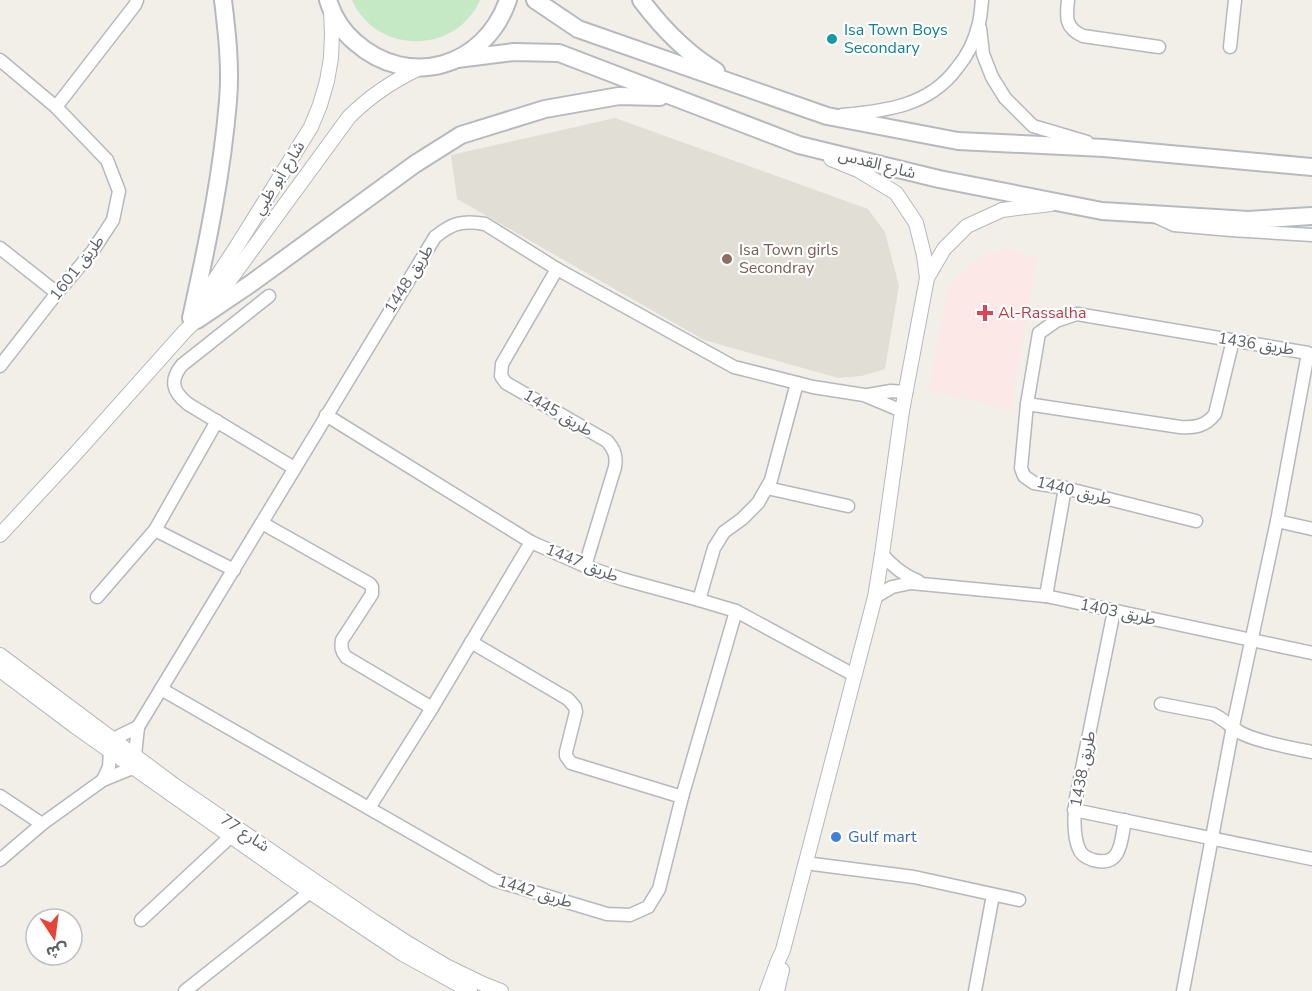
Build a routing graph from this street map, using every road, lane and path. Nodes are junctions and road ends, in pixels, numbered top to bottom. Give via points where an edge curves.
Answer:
1 (137, 0) edge
2 (224, 0) edge
3 (508, 0) edge
4 (535, 0) edge
5 (641, 0) edge
6 (982, 0) edge
7 (1068, 0) edge
8 (1235, 0) edge
9 (330, 5) edge
10 (979, 24) junction
11 (1159, 47) dead end
12 (1230, 47) dead end
13 (457, 59) junction
14 (0, 60) edge
15 (420, 68) junction
16 (746, 87) junction
17 (670, 97) junction
18 (56, 107) junction
19 (827, 116) junction
20 (799, 145) junction
21 (1104, 148) junction
22 (1312, 167) edge
23 (1061, 203) junction
24 (1151, 214) junction
25 (1312, 216) edge
26 (1312, 235) edge
27 (0, 248) edge
28 (557, 269) junction
29 (927, 278) junction
30 (57, 293) junction
31 (269, 296) dead end
32 (191, 323) junction
33 (1039, 333) joint
34 (1233, 340) junction
35 (0, 366) edge
36 (797, 383) junction
37 (906, 392) junction
38 (864, 395) junction
39 (1027, 404) junction
40 (902, 411) junction
41 (326, 415) junction
42 (217, 421) junction
43 (294, 468) junction
44 (767, 488) junction
45 (1065, 488) junction
46 (848, 506) dead end
47 (1196, 521) dead end
48 (1277, 521) junction
49 (262, 523) junction
50 (1312, 529) edge
51 (154, 530) junction
52 (0, 535) edge
53 (531, 542) junction
54 (882, 554) junction
55 (585, 567) junction
56 (234, 570) junction
57 (921, 583) junction
58 (1046, 596) junction
59 (97, 597) dead end
60 (875, 597) junction
61 (699, 600) junction
62 (1114, 611) junction
63 (736, 612) junction
64 (1252, 641) junction
65 (471, 642) junction
66 (1312, 653) edge
67 (0, 655) edge
68 (0, 670) edge
69 (854, 675) junction
70 (161, 689) junction
71 (1161, 704) dead end
72 (432, 708) junction
73 (1233, 726) junction
74 (138, 728) junction
75 (112, 745) junction
76 (1312, 752) edge
77 (135, 761) junction
78 (103, 780) junction
79 (0, 796) edge
80 (682, 797) junction
81 (369, 808) junction
82 (1074, 810) junction
83 (1125, 820) junction
84 (42, 824) junction
85 (231, 836) junction
86 (1212, 838) junction
87 (1312, 859) edge
88 (0, 860) edge
89 (805, 863) junction
90 (310, 892) junction
91 (993, 894) junction
92 (1019, 900) dead end
93 (141, 920) dead end
94 (783, 950) junction
95 (1186, 990) edge
96 (185, 991) edge
97 (470, 991) edge
98 (501, 991) edge
99 (767, 991) edge
100 (777, 991) edge
101 (975, 991) edge

1 - 18 street
2 - 32 main road via 229,48 228,99 218,183
3 - 13 main road via 492,32
4 - 16 main road via 578,29
5 - 16 main road via 684,47
6 - 10 street
7 - 11 street via 1066,16 1077,34
8 - 12 street
9 - 15 main road via 346,34 367,53 392,64
9 - 32 street, شارع أبو ظبي via 329,70 311,126
10 - 19 street via 968,54 933,92 876,112
10 - 21 street via 983,54 992,77 1005,98 1033,126
13 - 15 main road
13 - 17 main road, شارع القدس via 514,52 559,53
14 - 18 street, طريق 1601
15 - 32 street, شارع أبو ظبي via 382,88 349,117 243,264 210,307
16 - 19 main road
17 - 20 main road, شارع القدس
17 - 32 main road via 620,96 545,110 461,135
18 - 30 street, طريق 1601 via 106,160 118,191 113,220
19 - 21 main road via 958,141
20 - 23 main road, شارع القدس
20 - 29 street via 858,170 896,193 916,223
21 - 22 main road
23 - 24 main road, شارع القدس
23 - 29 street via 1002,210 967,226 944,249
24 - 25 main road, شارع القدس via 1248,220
24 - 26 street via 1174,225
27 - 30 street
28 - 36 street, طريق 1448 via 734,367
28 - 41 street, طريق 1448 via 485,224 471,221 445,228 435,237
28 - 55 street, طريق 1445 via 502,364 501,376 506,383 607,441 615,452 615,467
29 - 37 street
30 - 35 street, طريق 1601
31 - 42 street via 177,371 174,387 180,397
32 - 52 street, شارع أبو ظبي
33 - 34 street, طريق 1436 via 1056,321 1077,314
33 - 39 street, طريق 1440
34 - 39 street via 1215,414 1197,427
34 - 48 street, طريق 1436 via 1308,353
36 - 38 street, طريق 1448
36 - 44 street
37 - 38 street, طريق 1448
37 - 40 street
38 - 40 street, طريق 1448
39 - 45 street, طريق 1440 via 1021,468 1024,476 1034,483
40 - 54 street
41 - 43 street, طريق 1448
41 - 53 street, طريق 1447
42 - 43 street
42 - 51 street
43 - 49 street, طريق 1448
44 - 46 street
44 - 61 street via 758,503 724,532 714,548
45 - 47 street, طريق 1440
45 - 58 street
48 - 50 street
48 - 64 street, طريق 1436
49 - 56 street, طريق 1448
49 - 72 street via 370,584 372,594 342,640 343,653
51 - 56 street
51 - 59 street
53 - 55 street, طريق 1447
53 - 65 street
54 - 57 street, طريق 1403
54 - 60 street
55 - 61 street, طريق 1447
56 - 70 street, طريق 1448
57 - 58 street, طريق 1403
57 - 60 street, طريق 1403 via 892,587
58 - 62 street, طريق 1403
60 - 69 street
61 - 63 street, طريق 1447
62 - 64 street, طريق 1403
62 - 82 street, طريق 1438
63 - 69 street, طريق 1447
63 - 80 street, طريق 1442
64 - 66 street, طريق 1403
64 - 73 street, طريق 1436
65 - 72 street
65 - 80 street via 568,699 575,707 566,752 571,763
67 - 75 street, شارع 77
68 - 75 street, شارع 77 via 76,728
69 - 89 street
70 - 74 street, طريق 1448
70 - 81 street, طريق 1442
71 - 73 street via 1213,714
72 - 81 street
73 - 76 street via 1249,736
73 - 86 street, طريق 1436
74 - 75 street
74 - 77 street, طريق 1448
75 - 77 street, شارع 77
75 - 78 street
77 - 78 street
77 - 85 street, شارع 77
77 - 98 street, شارع 77 via 409,944
78 - 84 street
79 - 84 street
80 - 81 street, طريق 1442 via 659,889 648,908 630,915 607,914 494,880
82 - 83 street
82 - 83 street, طريق 1438 via 1079,849 1093,860 1112,860 1116,856
83 - 86 street
84 - 88 street
85 - 90 street, شارع 77
85 - 93 street
86 - 87 street
86 - 95 street, طريق 1436
89 - 91 street via 915,877
89 - 94 street
90 - 96 street
90 - 97 street, شارع 77 via 403,954
91 - 92 street
91 - 101 street
94 - 99 street
94 - 100 street

